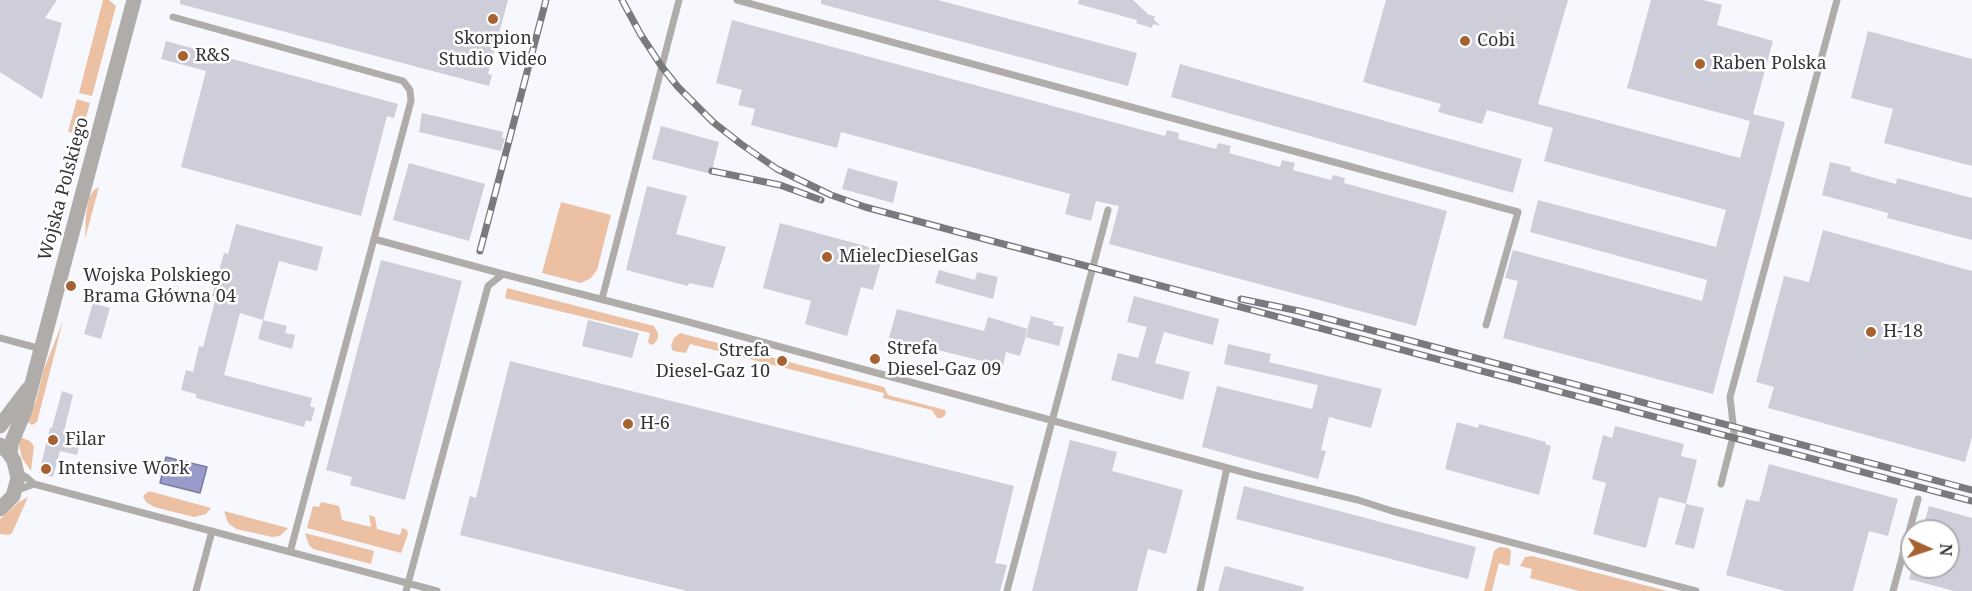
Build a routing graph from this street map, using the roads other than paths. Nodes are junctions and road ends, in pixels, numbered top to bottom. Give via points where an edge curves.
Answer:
1 (134, 0) edge
2 (680, 0) edge
3 (736, 0) edge
4 (1837, 0) edge
5 (173, 17) dead end
6 (1108, 210) dead end
7 (374, 239) junction
8 (503, 274) junction
9 (602, 299) junction
10 (1486, 325) dead end
11 (0, 338) edge
12 (41, 349) junction
13 (30, 387) junction
14 (1052, 421) junction
15 (0, 426) edge
16 (5, 450) edge
17 (1227, 468) junction
18 (17, 472) junction
19 (34, 484) junction
20 (1721, 484) dead end
21 (15, 491) junction
22 (1918, 499) dead end
23 (0, 509) edge
24 (212, 531) junction
25 (290, 552) junction
26 (407, 587) edge
27 (196, 591) edge
28 (437, 591) edge
29 (1007, 591) edge
30 (1200, 591) edge
31 (1696, 591) edge
32 (1893, 591) edge

1 - 12 street, Wojska Polskiego
2 - 9 lane
3 - 10 lane via 1518,212
4 - 20 lane via 1730,397 1734,432
5 - 7 lane via 403,81 410,90 411,101
6 - 14 lane
7 - 8 lane
7 - 25 lane
8 - 9 lane
8 - 26 lane via 488,286
9 - 14 lane
11 - 12 lane
12 - 13 street, Wojska Polskiego
13 - 15 street, Wojska Polskiego
13 - 16 street, Wojska Polskiego via 25,410
14 - 17 lane
14 - 29 lane
16 - 18 street
17 - 30 lane
17 - 31 lane
18 - 19 lane
18 - 21 street
19 - 21 lane
19 - 24 lane
21 - 23 street
22 - 32 lane
24 - 25 lane
24 - 27 lane
25 - 26 lane
26 - 28 lane

